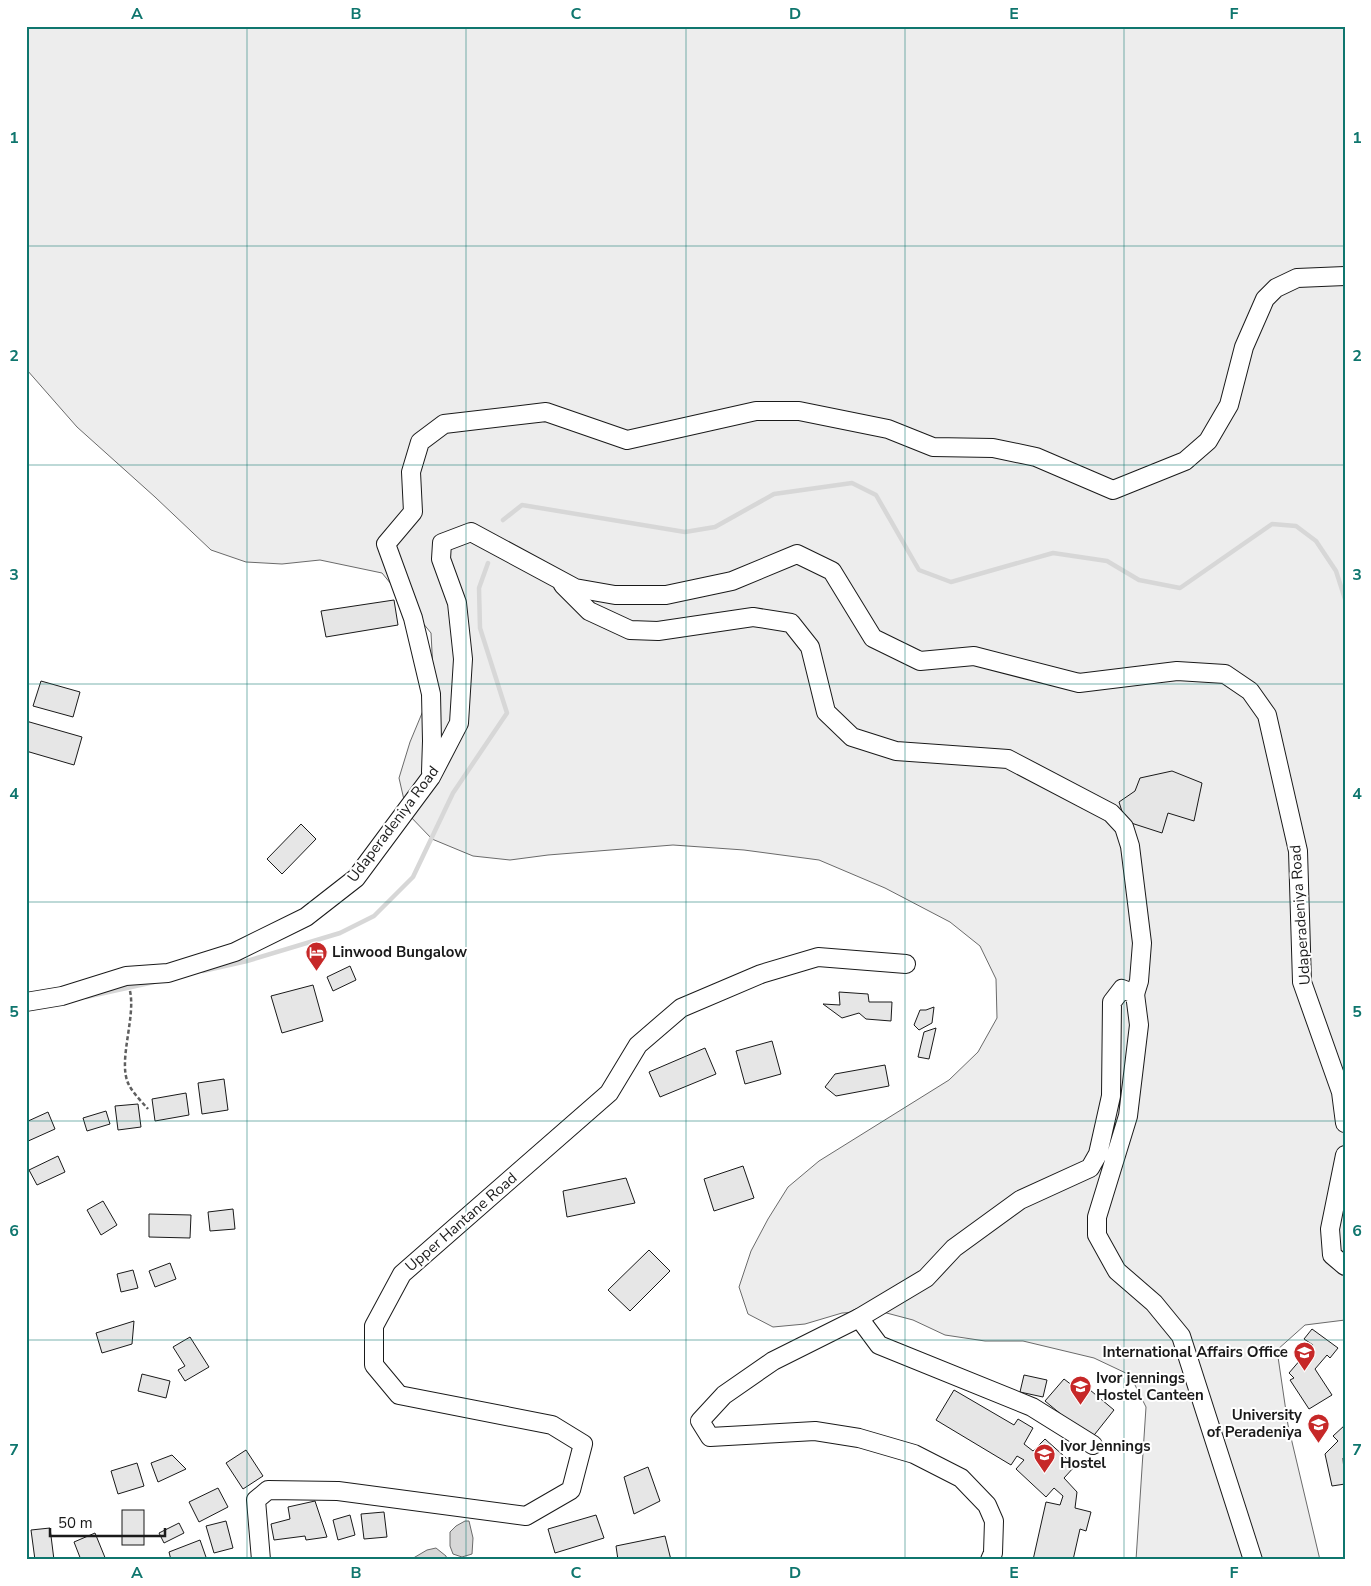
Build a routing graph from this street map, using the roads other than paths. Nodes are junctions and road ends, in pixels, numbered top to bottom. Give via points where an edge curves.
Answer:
1 (1345, 276) edge
2 (555, 577) junction
3 (431, 777) junction
4 (906, 964) dead end
5 (1135, 994) junction
6 (26, 1002) edge
7 (1345, 1122) edge
8 (1345, 1155) edge
9 (1345, 1266) edge
10 (860, 1318) junction
11 (1093, 1445) dead end
12 (261, 1560) edge
13 (990, 1560) edge
14 (1253, 1560) edge

1 - 3 street via 1297,278 1276,288 1265,299 1244,347 1229,405 1208,441 1185,461 1113,490 1036,456 994,448 933,447 888,429 800,411 756,411 627,440 546,412 444,424 420,442 412,472 413,512 386,544 413,618 431,694
2 - 3 street, Udaperadeniya Road via 471,532 442,543 441,559 457,603 463,659 459,723
2 - 5 street via 590,611 630,630 658,631 753,617 791,623 810,647 826,712 852,737 896,751 1008,760 1111,813 1124,827 1130,846 1142,943
2 - 7 street, Udaperadeniya Road via 575,588 615,595 666,594 732,581 797,554 832,571 874,638 920,661 974,656 1079,683 1176,671 1225,674 1250,690 1267,715 1298,851 1302,982 1341,1092
3 - 6 street, Udaperadeniya Road via 356,878 306,917 235,952 168,973 126,976 62,996
4 - 12 street, Upper Hantane Road via 818,957 761,974 681,1008 638,1045 609,1093 402,1274 374,1326 374,1366 399,1395 552,1425 583,1444 571,1490 526,1516 338,1491 268,1490 256,1500
5 - 10 street via 1122,990 1112,1002 1110,1096 1098,1154 1090,1168 1020,1200 954,1248 926,1278
5 - 14 street via 1139,1025 1128,1116 1097,1217 1097,1235 1117,1271 1154,1303 1181,1336
8 - 9 street via 1330,1229 1332,1255
10 - 11 street via 880,1345 1032,1407
10 - 13 street via 773,1361 724,1395 700,1422 710,1437 815,1432 859,1438 914,1454 961,1478 987,1505 994,1521

